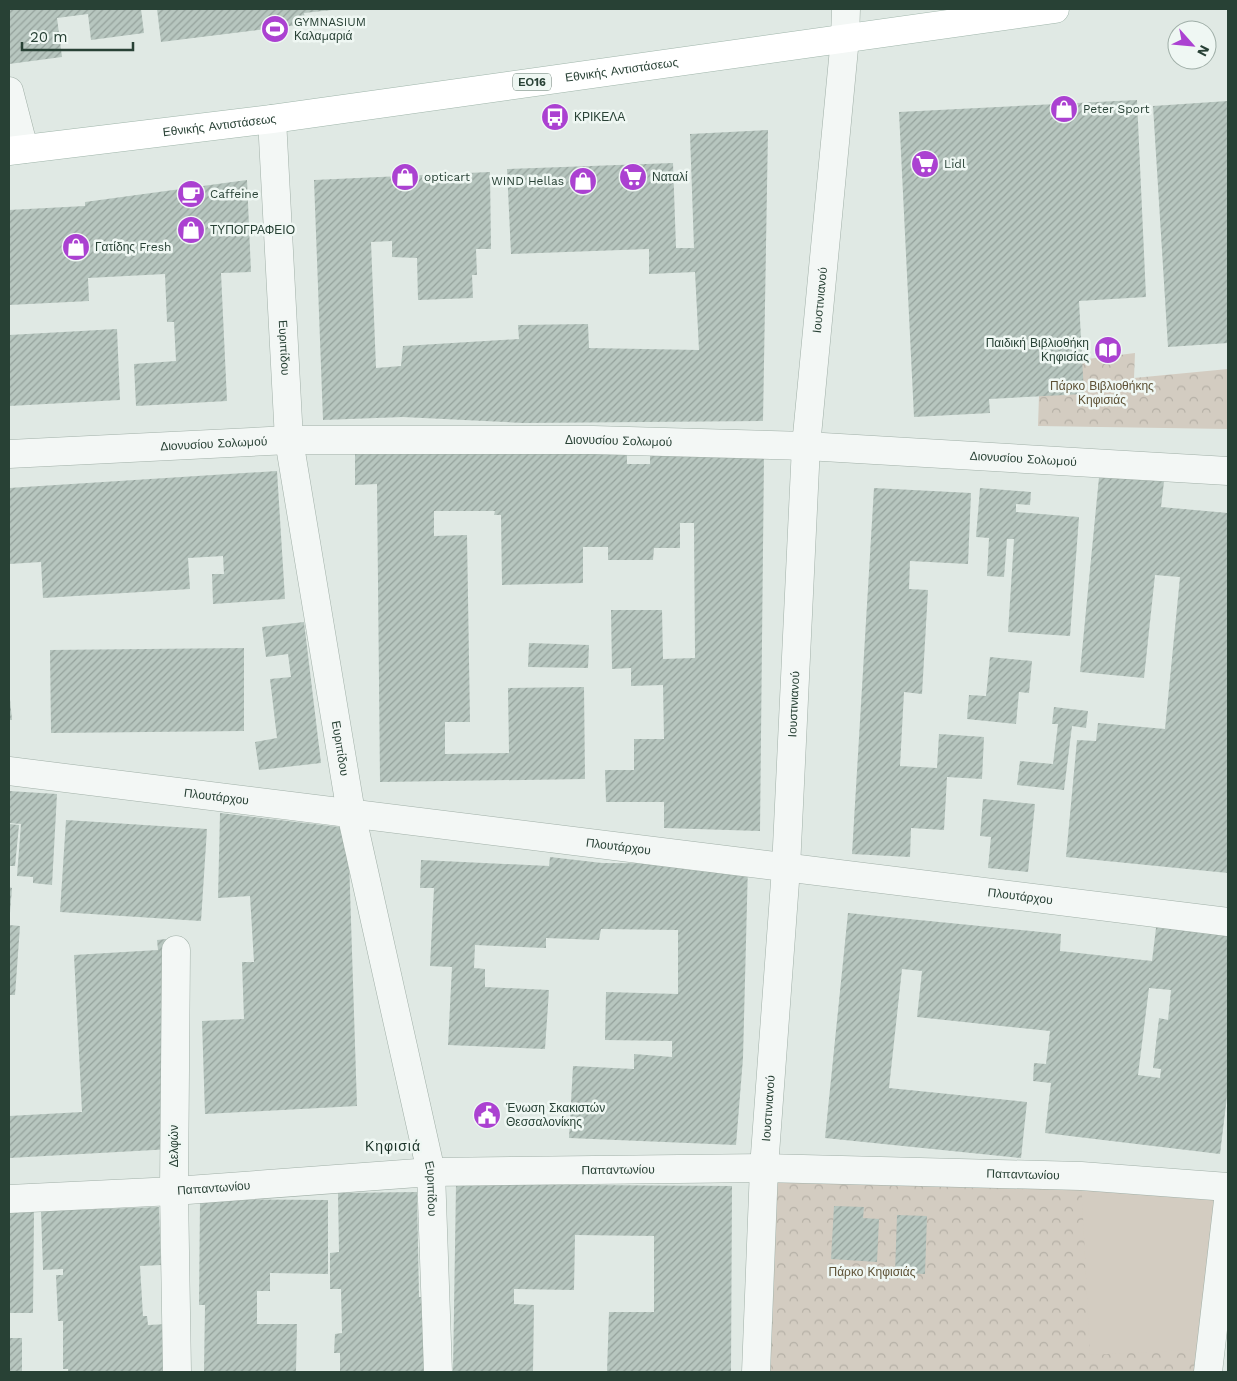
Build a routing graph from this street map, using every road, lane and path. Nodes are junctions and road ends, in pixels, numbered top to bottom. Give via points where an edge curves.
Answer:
1 (846, 9) edge
2 (1055, 9) edge
3 (845, 38) junction
4 (9, 92) edge
5 (272, 119) junction
6 (16, 150) edge
7 (288, 440) junction
8 (806, 446) junction
9 (9, 454) edge
10 (1228, 471) edge
11 (9, 771) edge
12 (351, 813) junction
13 (786, 868) junction
14 (1228, 922) edge
15 (176, 950) dead end
16 (764, 1168) junction
17 (431, 1172) junction
18 (1228, 1187) edge
19 (174, 1191) junction
20 (9, 1199) edge
21 (1228, 1201) edge
22 (177, 1372) edge
23 (438, 1372) edge
24 (756, 1372) edge
25 (1208, 1372) edge

1 - 3 street, Ιουστινιανού
2 - 3 main road, Εθνικής Αντιστάσεως / ΕΟ16
3 - 5 main road, Εθνικής Αντιστάσεως / ΕΟ16
3 - 8 street, Ιουστινιανού
4 - 6 street
5 - 6 main road, Εθνικής Αντιστάσεως / ΕΟ16
5 - 7 street, Ευριπίδου
7 - 8 street, Διονυσίου Σολωμού via 593,440
7 - 9 street, Διονυσίου Σολωμού
7 - 12 street, Ευριπίδου
8 - 10 street, Διονυσίου Σολωμού
8 - 13 street, Ιουστινιανού
11 - 12 street, Πλουτάρχου
12 - 13 street, Πλουτάρχου
12 - 17 street, Ευριπίδου
13 - 14 street, Πλουτάρχου
13 - 16 street, Ιουστινιανού
15 - 19 street, Δελφών
16 - 17 street, Παπαντωνίου
16 - 18 street, Παπαντωνίου via 1081,1176
16 - 24 street, Ιουστινιανού
17 - 19 street, Παπαντωνίου
17 - 23 street, Ευριπίδου
19 - 20 street, Παπαντωνίου
19 - 22 street, Δελφών
21 - 25 street

